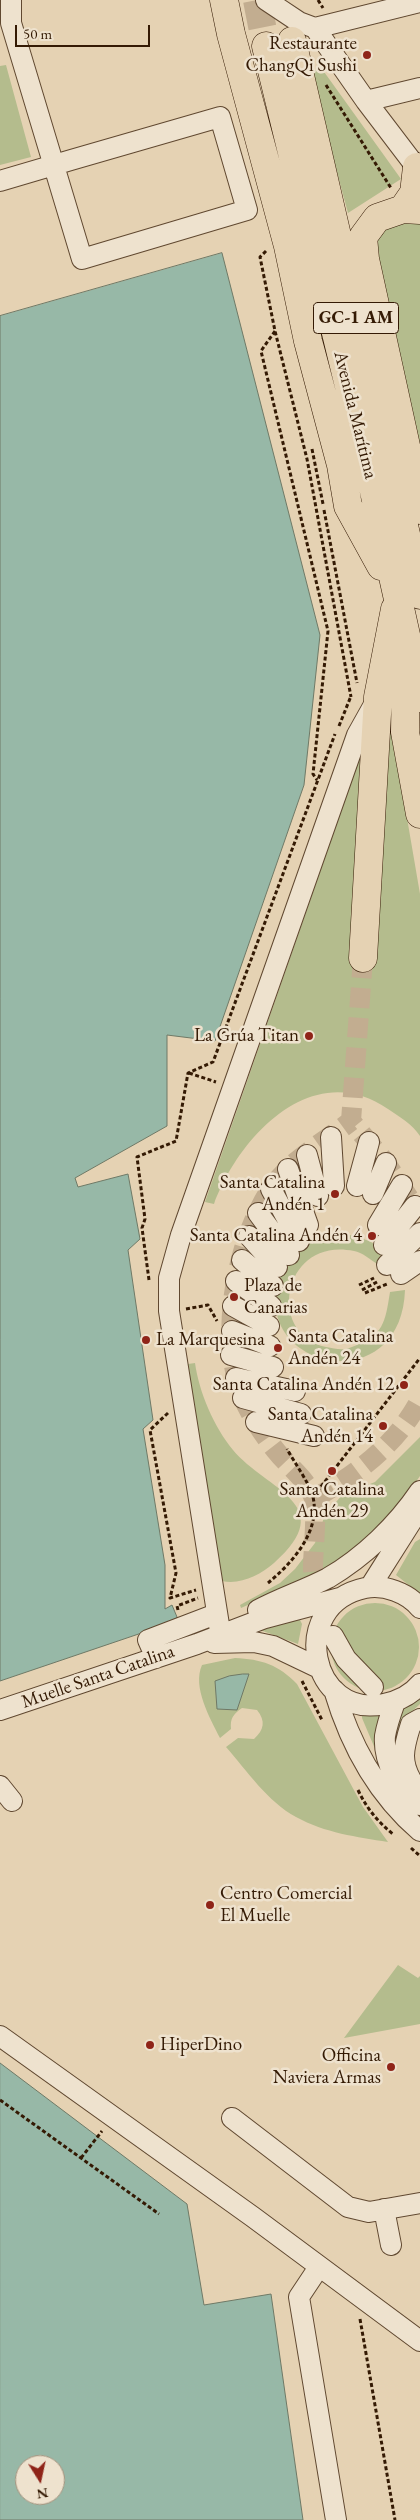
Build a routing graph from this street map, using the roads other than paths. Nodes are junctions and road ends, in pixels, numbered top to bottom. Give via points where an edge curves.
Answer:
1 (224, 0) edge
2 (266, 0) edge
3 (7, 2) edge
4 (420, 2) edge
5 (291, 38) junction
6 (420, 88) edge
7 (366, 101) junction
8 (54, 165) junction
9 (418, 169) edge
10 (0, 181) edge
11 (411, 209) edge
12 (420, 510) edge
13 (404, 595) edge
14 (406, 639) junction
15 (378, 697) junction
16 (420, 698) edge
17 (420, 814) edge
18 (363, 958) tunnel mouth
19 (331, 1137) dead end
20 (369, 1142) dead end
21 (307, 1155) dead end
22 (386, 1163) dead end
23 (288, 1169) dead end
24 (402, 1185) dead end
25 (271, 1189) dead end
26 (415, 1206) dead end
27 (258, 1213) dead end
28 (378, 1225) dead end
29 (420, 1234) edge
30 (249, 1236) dead end
31 (384, 1245) dead end
32 (289, 1255) junction
33 (242, 1260) dead end
34 (420, 1262) edge
35 (236, 1281) dead end
36 (233, 1306) dead end
37 (271, 1306) dead end
38 (269, 1326) dead end
39 (232, 1331) dead end
40 (270, 1346) dead end
41 (231, 1355) dead end
42 (273, 1367) dead end
43 (236, 1378) dead end
44 (295, 1391) dead end
45 (243, 1398) dead end
46 (301, 1414) dead end
47 (256, 1422) dead end
48 (314, 1436) dead end
49 (420, 1491) edge
50 (420, 1508) edge
51 (370, 1587) junction
52 (340, 1598) junction
53 (420, 1608) edge
54 (218, 1623) junction
55 (333, 1636) dead end
56 (197, 1644) junction
57 (156, 1658) junction
58 (319, 1668) junction
59 (420, 1685) edge
60 (373, 1688) dead end
61 (334, 1690) junction
62 (395, 1702) junction
63 (0, 1710) edge
64 (420, 1719) edge
65 (420, 1794) edge
66 (420, 1806) edge
67 (412, 1837) edge
68 (0, 2036) edge
69 (232, 2118) dead end
70 (420, 2203) edge
71 (384, 2209) junction
72 (391, 2245) dead end
73 (319, 2267) junction
74 (420, 2342) edge
75 (336, 2520) edge

1 - 13 highway via 288,246 348,506
2 - 5 street via 300,22
3 - 8 street via 10,23
4 - 5 street
5 - 7 street via 335,58
5 - 13 highway, Avenida Marítima / GC-1 AM via 367,460
6 - 7 street
7 - 9 street
8 - 8 street via 220,117 247,210 82,259
8 - 10 street
9 - 11 highway
11 - 12 highway via 377,218 363,237 365,259
13 - 14 highway, Avenida Marítima / GC-1 AM
13 - 15 highway
14 - 16 highway, Avenida Marítima / GC-1 AM
14 - 17 highway via 405,732
15 - 18 highway
15 - 54 street via 357,735 184,1226 169,1278 169,1311
19 - 21 street via 326,1191
20 - 22 street via 365,1190
23 - 32 street
24 - 28 street
25 - 32 street
26 - 31 street
27 - 32 street
29 - 34 street via 393,1274
30 - 32 street
32 - 33 street
35 - 37 street
36 - 38 street
39 - 40 street
41 - 42 street
43 - 44 street
45 - 46 street
47 - 48 street
49 - 54 street via 376,1543 328,1578 264,1607
50 - 51 street
51 - 52 street via 354,1590
51 - 53 street via 388,1588 404,1595
52 - 56 street via 265,1618
52 - 58 street via 326,1612 317,1629 315,1649
54 - 56 street
54 - 57 street via 148,1640
55 - 60 street via 346,1659
56 - 57 street, Muelle Santa Catalina
56 - 58 street via 254,1642 273,1646
57 - 63 street, Muelle Santa Catalina
58 - 61 street
59 - 62 street
61 - 62 street via 363,1704 379,1706
61 - 67 street via 343,1719 368,1771
62 - 66 street via 385,1737 389,1759 396,1779 409,1798
64 - 65 street via 411,1724 404,1747 406,1773
68 - 73 street
69 - 71 street via 348,2208 369,2212
70 - 71 street
71 - 72 street
73 - 74 street
73 - 75 street via 299,2297

